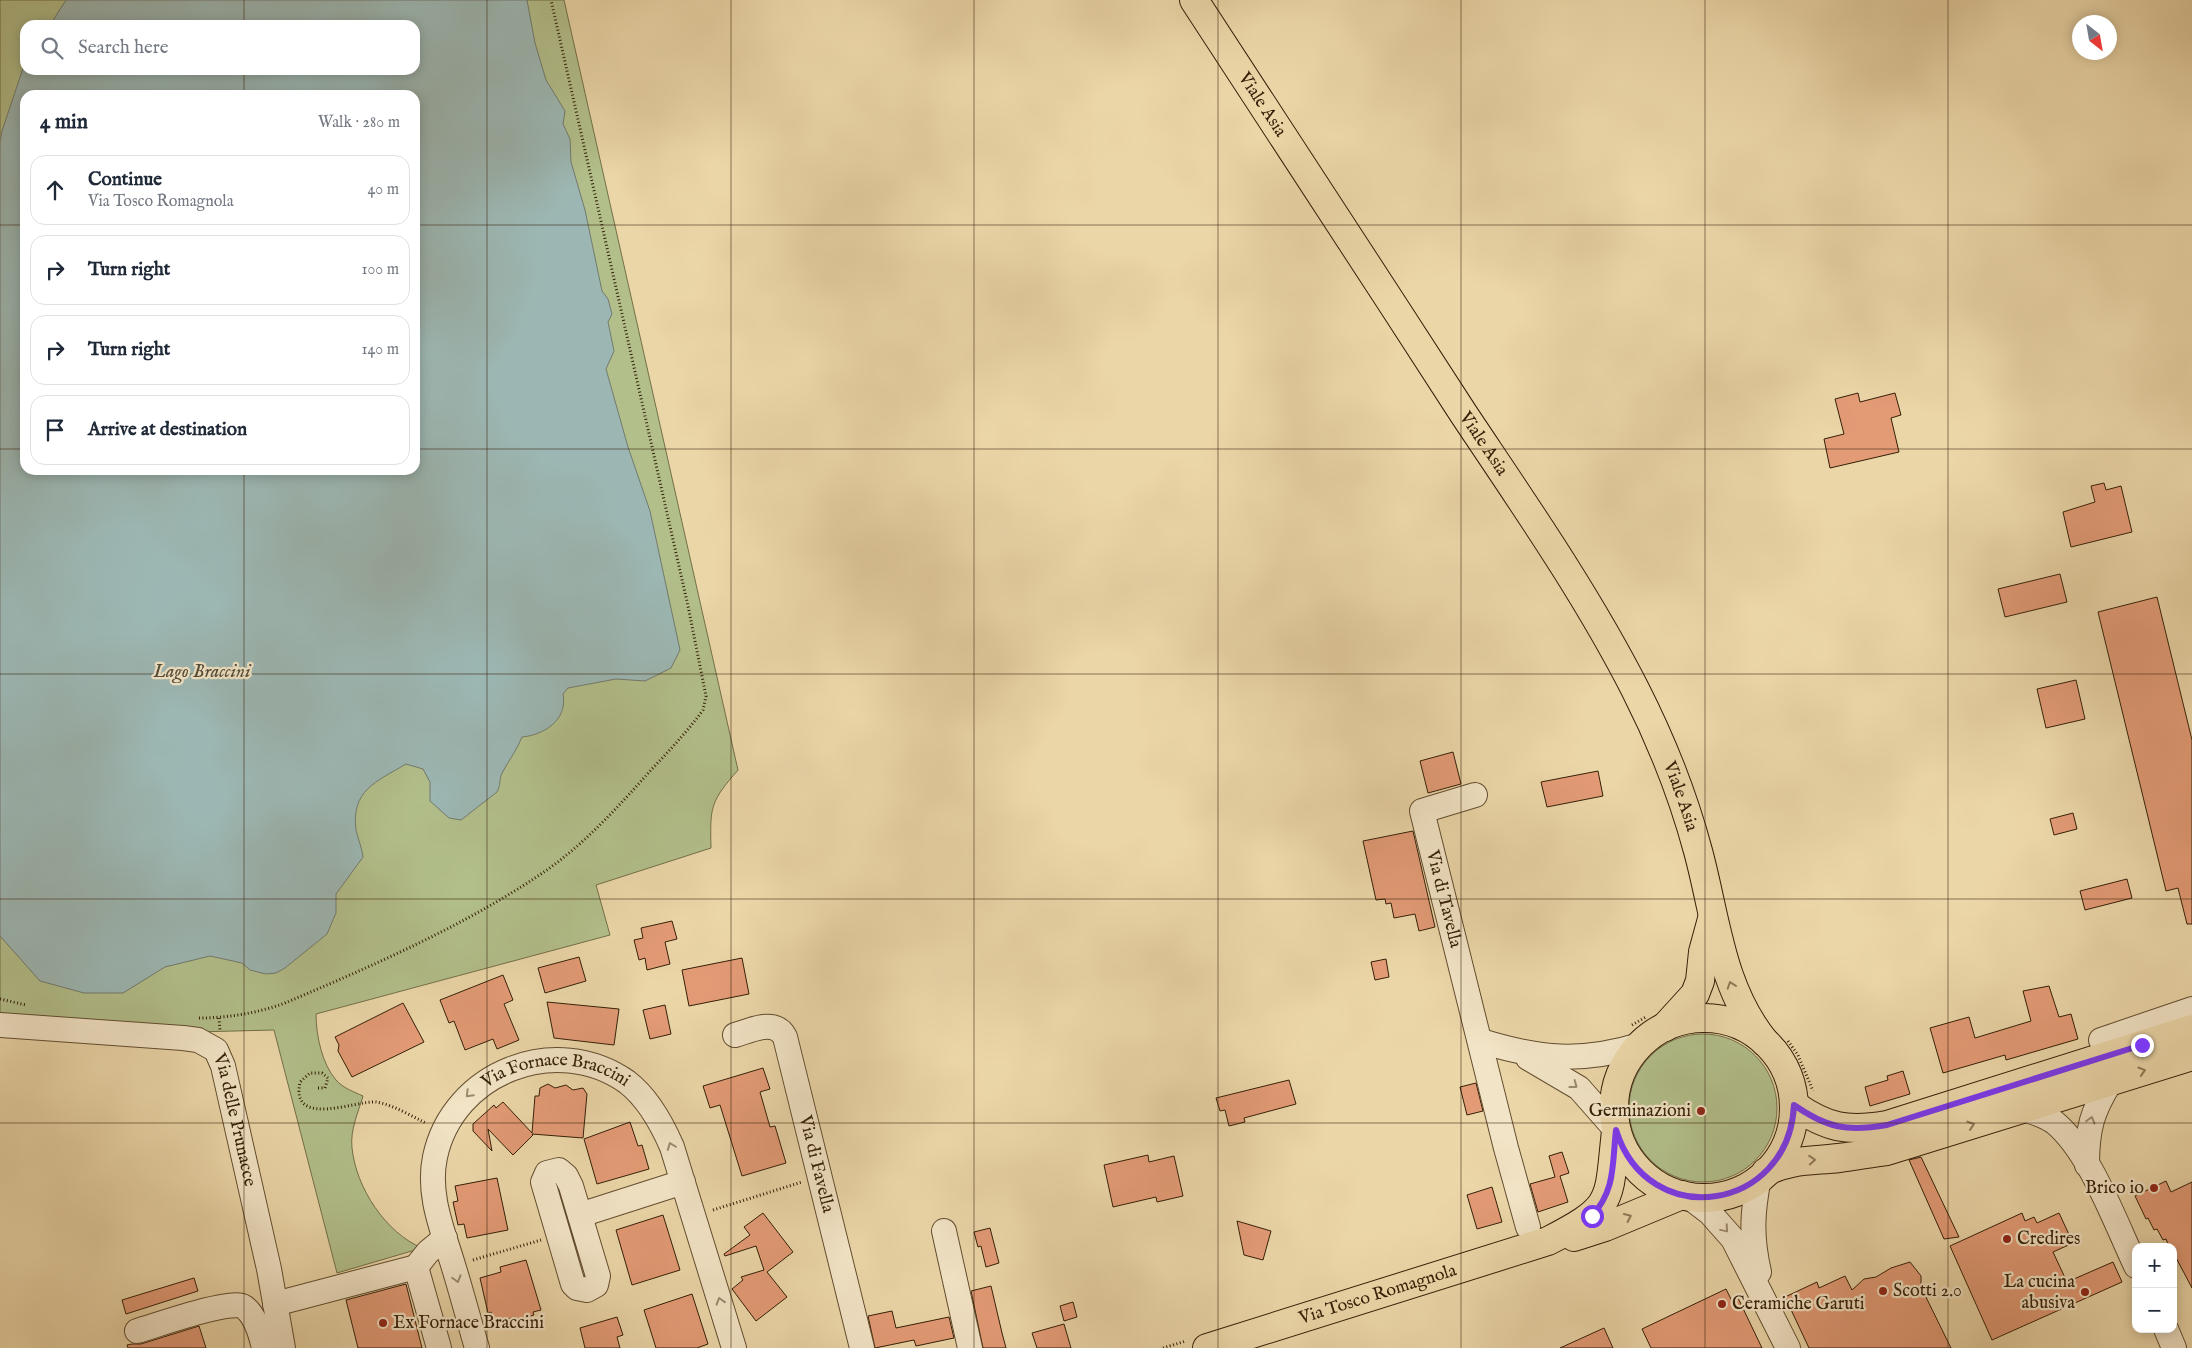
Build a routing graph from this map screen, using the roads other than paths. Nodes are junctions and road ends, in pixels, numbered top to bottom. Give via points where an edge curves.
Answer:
1 (1194, 0) edge
2 (1475, 796) dead end
3 (1712, 917) junction
4 (2192, 1009) edge
5 (1656, 1022) junction
6 (0, 1024) edge
7 (2192, 1029) edge
8 (735, 1035) dead end
9 (1633, 1038) junction
10 (1775, 1040) junction
11 (2101, 1040) dead end
12 (1481, 1041) junction
13 (1517, 1052) junction
14 (2192, 1056) edge
15 (2111, 1081) junction
16 (1804, 1100) junction
17 (2022, 1109) junction
18 (1616, 1130) junction
19 (2087, 1165) junction
20 (1763, 1175) junction
21 (683, 1182) junction
22 (1686, 1196) junction
23 (580, 1215) junction
24 (944, 1230) dead end
25 (1538, 1234) junction
26 (445, 1238) junction
27 (2132, 1258) edge
28 (416, 1268) junction
29 (1764, 1296) junction
30 (275, 1304) junction
31 (137, 1331) dead end
32 (2168, 1333) edge
33 (1199, 1344) edge
34 (264, 1348) edge
35 (283, 1348) edge
36 (439, 1348) edge
37 (477, 1348) edge
38 (734, 1348) edge
39 (862, 1348) edge
40 (970, 1348) edge
41 (1788, 1348) edge
42 (2174, 1348) edge

1 - 3 main road, Viale Asia via 1601,627 1643,704 1672,773 1699,854
2 - 12 street, Via di Tavella via 1422,811
3 - 5 main road via 1695,994
10 -> 3 main road, Viale Asia via 1748,1018 1734,994
4 - 11 street
5 - 9 main road
5 - 10 main road via 1717,1020
6 - 30 street, Via delle Prunacce via 198,1040 216,1050 247,1169
7 - 16 main road via 1887,1125 1860,1129 1834,1126 1814,1119
8 - 39 street, Via di Favella via 774,1026 781,1029 785,1037
9 - 13 street via 1594,1057
9 - 18 main road via 1630,1057 1617,1084 1614,1099
10 - 16 main road, Viale Asia via 1774,1052
12 - 13 street
12 - 25 street, Via di Tavella via 1506,1148
13 -> 18 street via 1579,1088
15 -> 14 main road
15 - 17 main road
19 -> 15 street via 2092,1115
16 - 20 main road, Viale Asia via 1782,1153
17 - 19 street via 2044,1116 2058,1126
20 -> 17 main road via 1777,1166 1796,1161 1887,1151
18 - 22 main road via 1627,1154 1644,1175 1662,1188
18 - 25 main road, Via Tosco Romagnola via 1612,1181 1606,1198 1586,1221
19 - 27 street
20 - 22 main road via 1734,1193
20 - 29 street via 1754,1203 1752,1234
21 - 23 street
21 -> 26 street, Via Fornace Braccini via 667,1135 629,1084 577,1062 533,1062 490,1077 465,1098 443,1130 435,1157 433,1187
38 -> 21 street, Via Fornace Braccini
25 -> 22 main road, Via Tosco Romagnola via 1584,1235
22 -> 29 street via 1727,1230
23 - 23 street via 598,1276 592,1289 582,1290 573,1284 558,1234 543,1182 547,1173 559,1170 566,1176
24 - 40 street
25 - 33 main road, Via Tosco Romagnola
26 - 28 street
26 -> 37 street, Via Fornace Braccini
28 - 30 street
28 - 36 street
29 - 41 street
30 - 35 street, Via delle Prunacce
31 - 34 street via 219,1307 239,1305 245,1308 253,1321
32 - 42 street

